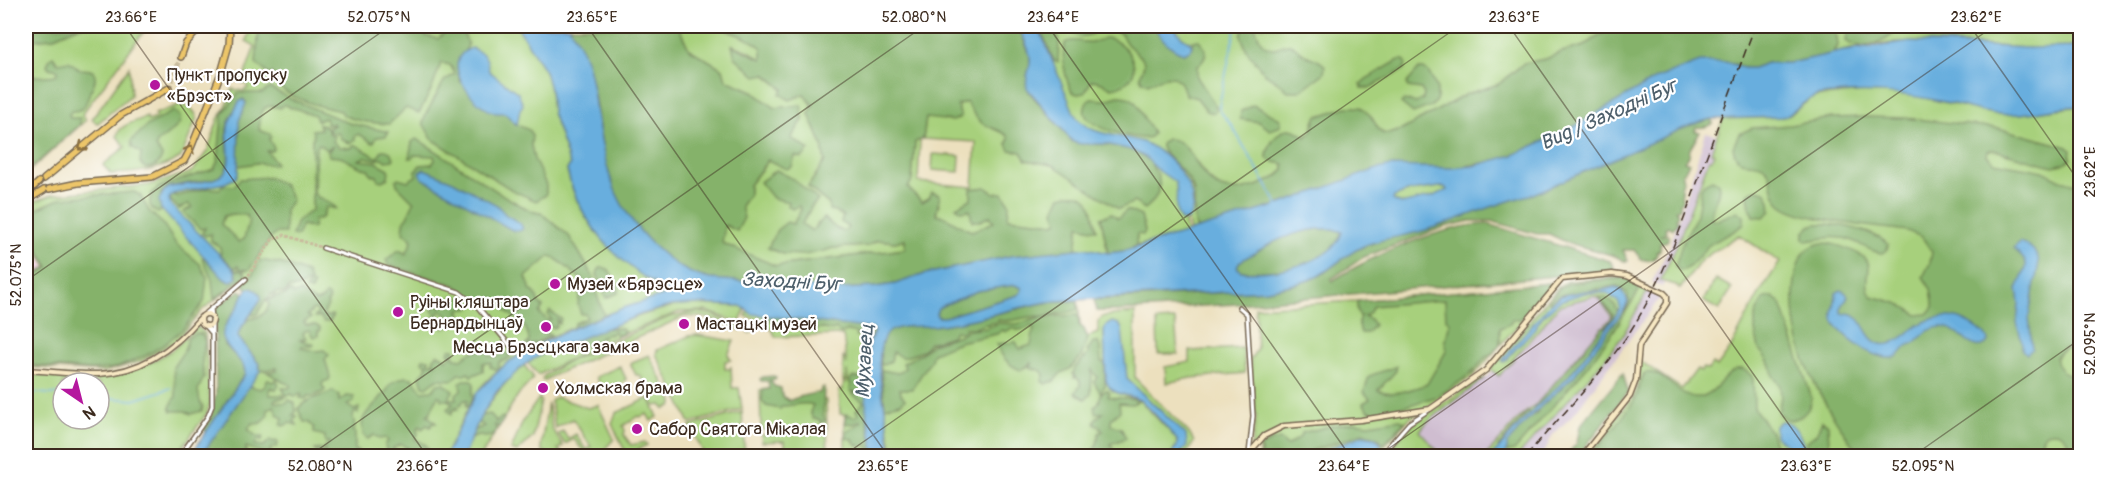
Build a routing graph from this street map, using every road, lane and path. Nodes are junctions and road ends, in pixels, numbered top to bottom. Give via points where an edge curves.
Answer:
1 (202, 26) edge
2 (230, 26) edge
3 (181, 57) tunnel mouth
4 (169, 88) tunnel mouth
5 (26, 194) edge
6 (26, 201) edge
7 (323, 248) tunnel mouth
8 (246, 279) tunnel mouth
9 (1239, 307) dead end
10 (211, 308) junction
11 (202, 316) junction
12 (212, 320) junction
13 (205, 325) junction
14 (192, 328) junction
15 (212, 337) junction
16 (512, 348) dead end
17 (26, 370) edge
18 (1430, 409) junction
19 (1407, 414) junction
20 (1409, 423) junction
21 (407, 451) dead end
22 (180, 456) edge
23 (398, 456) edge
24 (1249, 456) edge
25 (1380, 456) edge
26 (1582, 456) edge

1 - 3 highway via 186,43
6 -> 2 highway via 47,190 78,183 152,177 184,161 221,73
4 -> 5 highway via 121,115
7 - 16 street via 459,292 477,306
8 - 10 street
9 - 24 street via 1247,314 1249,329 1253,416
10 - 11 street
10 - 12 street
11 - 12 main road via 209,314
11 - 13 main road
11 - 14 main road
12 - 13 main road
12 - 15 street
13 - 14 main road
13 - 15 street
14 - 17 main road via 163,352 118,372
15 - 22 street via 212,406
18 - 19 main road
18 - 20 street
18 - 26 main road via 1486,370 1562,279 1627,276 1664,293 1668,300 1639,346 1636,380 1630,396
19 - 20 street
19 - 24 main road via 1284,426 1264,436
20 - 25 street
21 - 23 street

